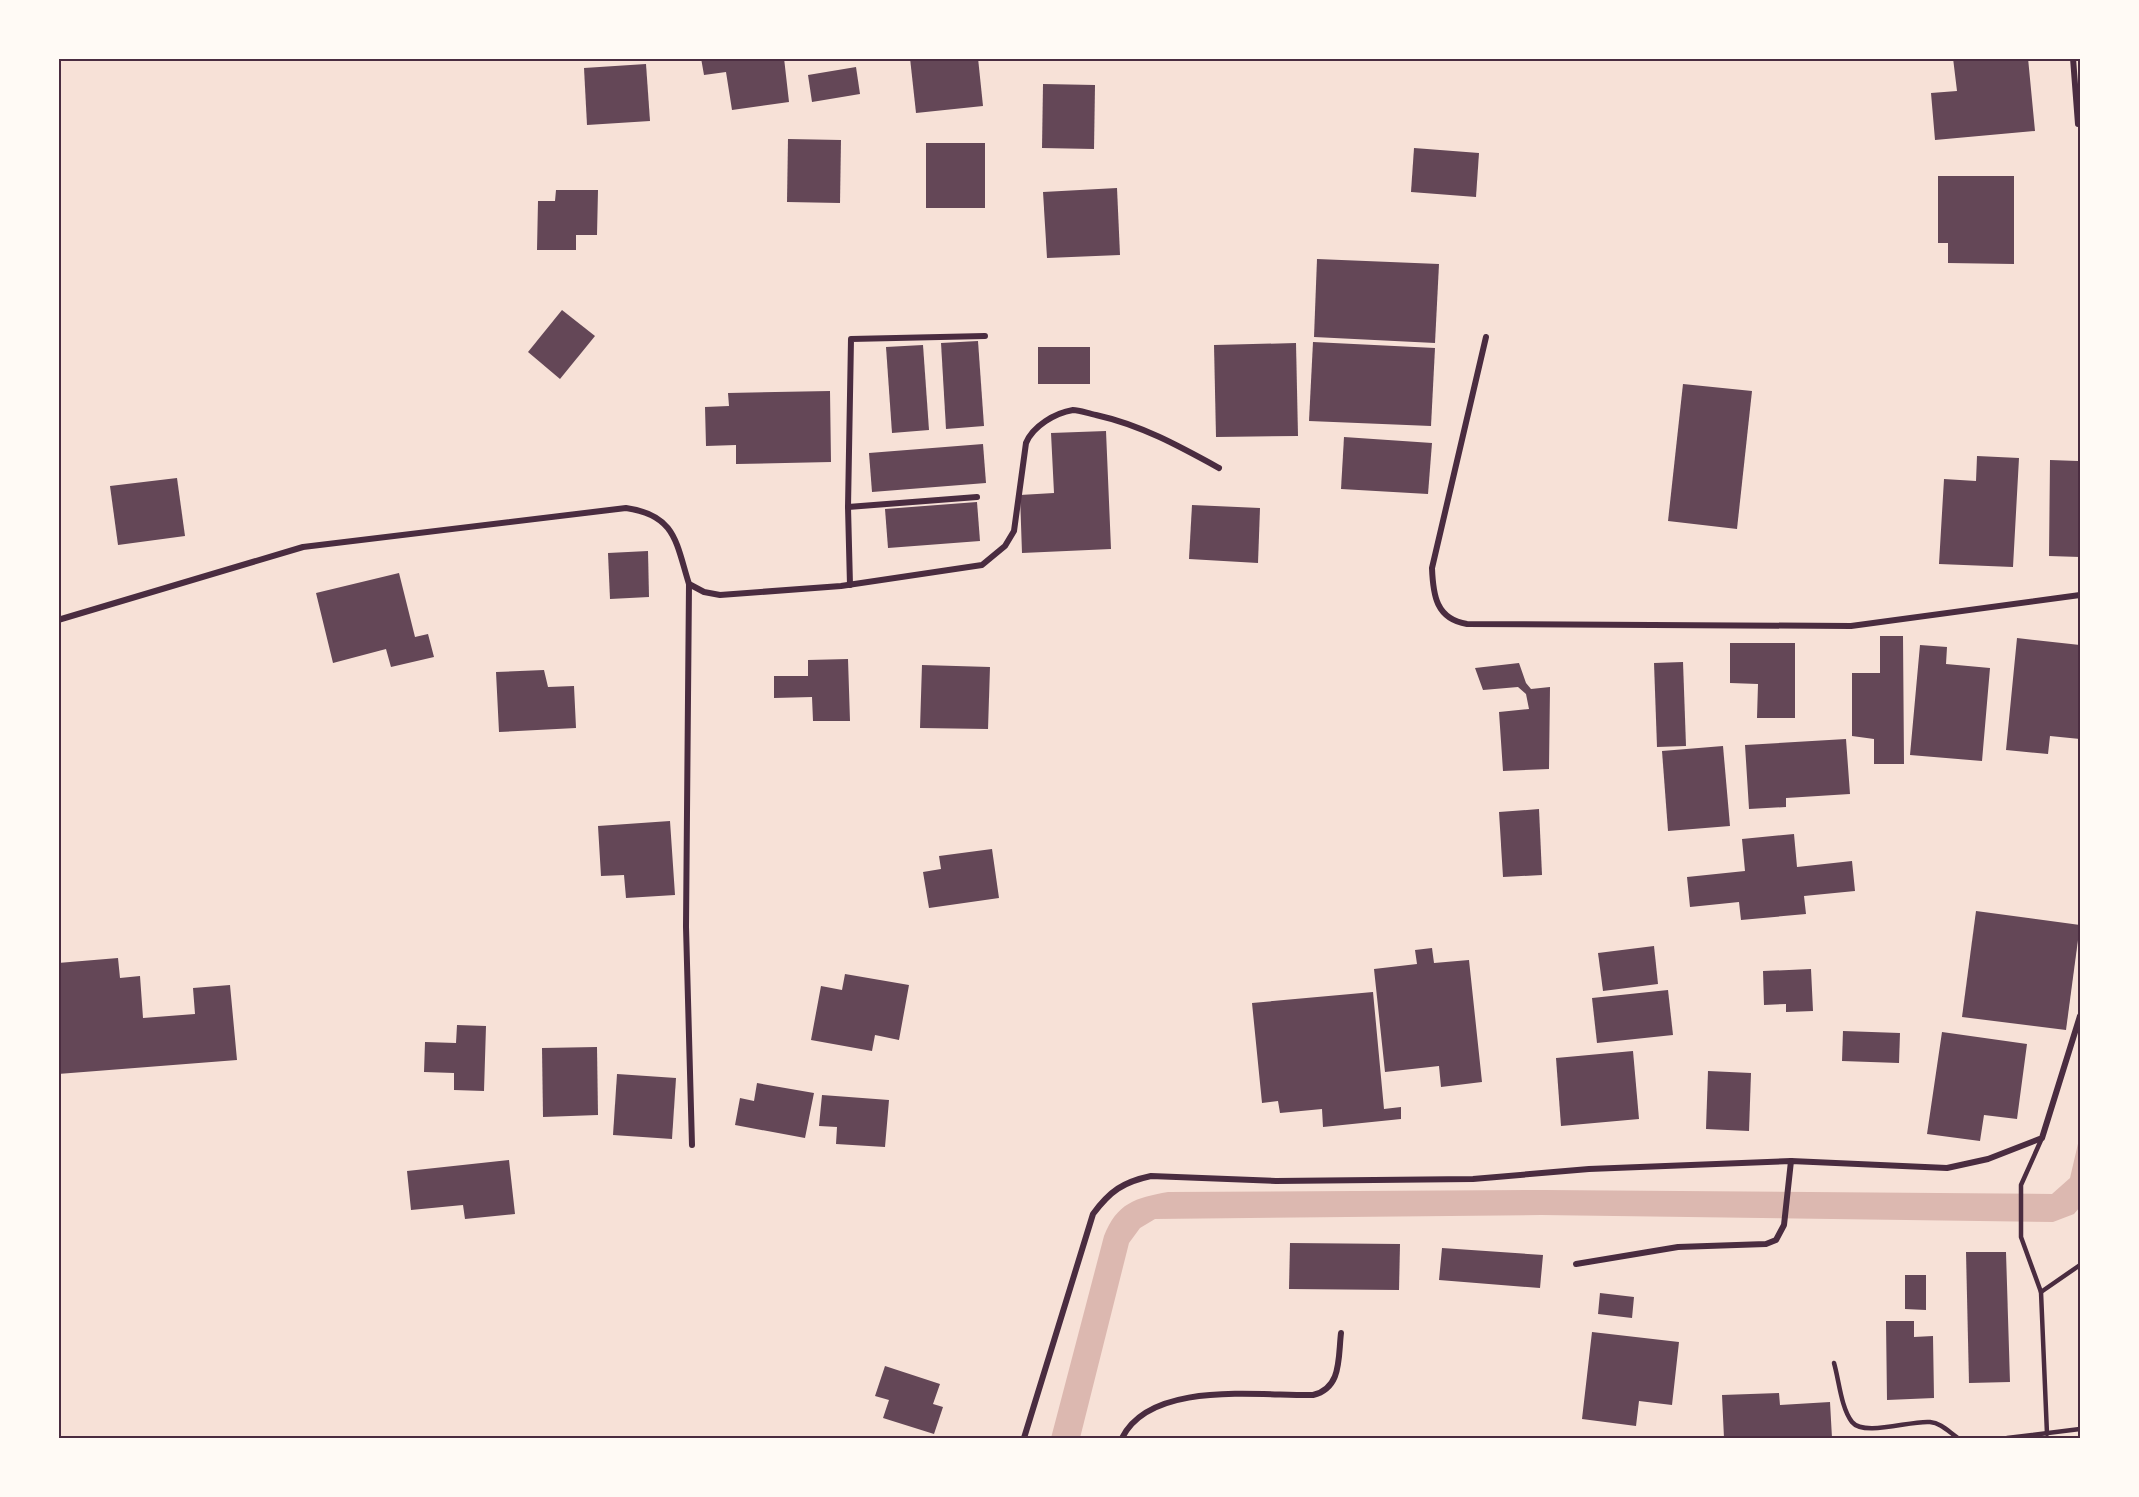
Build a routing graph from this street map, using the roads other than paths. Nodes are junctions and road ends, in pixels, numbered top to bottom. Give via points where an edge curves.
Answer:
1 (2073, 58) edge
2 (2078, 124) dead end
3 (985, 336) dead end
4 (1486, 337) dead end
5 (1219, 468) dead end
6 (977, 497) dead end
7 (848, 507) junction
8 (689, 584) junction
9 (850, 585) junction
10 (2080, 595) edge
11 (58, 620) edge
12 (2080, 1016) edge
13 (2042, 1138) junction
14 (692, 1145) dead end
15 (1791, 1161) junction
16 (1576, 1264) dead end
17 (2080, 1265) edge
18 (2041, 1292) junction
19 (1341, 1333) dead end
20 (1834, 1363) dead end
21 (2080, 1429) edge
22 (2047, 1434) junction
23 (1024, 1438) edge
24 (1122, 1438) edge
25 (1958, 1438) edge
26 (2007, 1438) edge

1 - 2 street
3 - 7 street via 851,339
4 - 10 street via 1432,568 1433,591 1441,610 1452,621 1851,626
5 - 9 street via 1161,437 1114,419 1074,410 1031,432 1026,443 1014,531 994,558 982,565
6 - 7 street
7 - 9 street
8 - 9 street via 720,595
8 - 11 street via 674,534 665,523 643,511 626,508 303,547
8 - 14 street via 686,927
12 - 13 street
13 - 15 street via 1988,1159 1947,1168
13 - 18 lane via 2021,1185 2021,1237
15 - 16 street via 1784,1225 1776,1240 1766,1244 1678,1248
15 - 23 street via 1589,1169 1473,1179 1276,1181 1151,1176 1131,1180 1115,1188 1093,1214
17 - 18 lane
18 - 22 lane
19 - 24 street via 1336,1378 1326,1392 1197,1396 1161,1404 1140,1416
20 - 25 lane via 1853,1424 1864,1428 1929,1422
21 - 22 lane
22 - 26 lane

